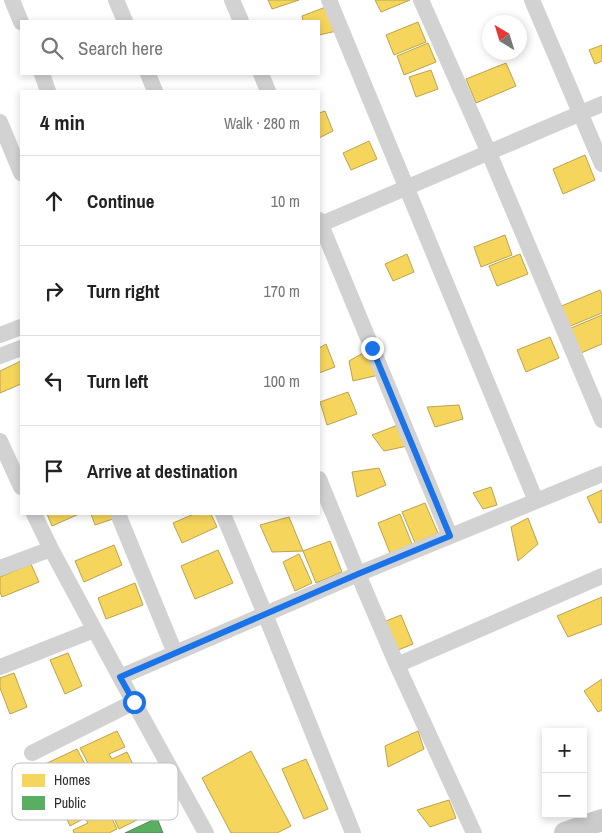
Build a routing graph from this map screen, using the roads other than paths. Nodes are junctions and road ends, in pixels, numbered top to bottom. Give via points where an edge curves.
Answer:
1 (12, 0) edge
2 (116, 0) edge
3 (232, 0) edge
4 (328, 0) edge
5 (422, 0) edge
6 (532, 0) edge
7 (20, 20) edge
8 (125, 20) edge
9 (241, 20) edge
10 (42, 75) edge
11 (148, 75) edge
12 (261, 75) edge
13 (48, 90) edge
14 (156, 90) edge
15 (268, 90) edge
16 (602, 104) edge
17 (581, 113) junction
18 (0, 122) edge
19 (489, 152) junction
20 (602, 164) edge
21 (20, 171) edge
22 (407, 188) junction
23 (320, 223) edge
24 (320, 225) edge
25 (20, 327) edge
26 (0, 335) edge
27 (20, 348) edge
28 (0, 356) edge
29 (602, 420) edge
30 (0, 441) edge
31 (5, 468) edge
32 (602, 474) edge
33 (320, 481) edge
34 (20, 486) edge
35 (536, 501) junction
36 (34, 515) edge
37 (118, 515) edge
38 (223, 515) edge
39 (450, 536) junction
40 (51, 549) junction
41 (0, 568) edge
42 (358, 574) junction
43 (602, 576) edge
44 (265, 614) junction
45 (94, 630) junction
46 (174, 653) junction
47 (397, 665) junction
48 (0, 667) edge
49 (120, 677) junction
50 (134, 702) junction
51 (32, 753) dead end
52 (168, 763) edge
53 (178, 782) edge
54 (602, 820) edge
55 (206, 833) edge
56 (353, 833) edge
57 (474, 833) edge
58 (565, 833) edge

1 - 7 street
2 - 8 street
3 - 9 street
4 - 22 street
5 - 19 street
6 - 17 street
10 - 13 street
11 - 14 street
12 - 15 street
16 - 17 street
17 - 19 street
17 - 20 street
18 - 21 street
19 - 22 street
19 - 29 street
22 - 23 street
22 - 35 street
24 - 39 street
25 - 26 street
27 - 28 street
30 - 31 street
31 - 34 street
32 - 35 street
33 - 42 street
35 - 39 street
36 - 40 street
37 - 46 street
38 - 44 street
39 - 42 street
40 - 41 street
40 - 45 street
42 - 44 street
42 - 47 street
43 - 47 street
44 - 46 street
44 - 56 street
45 - 48 street
45 - 49 street
46 - 49 street
47 - 57 street
49 - 50 street
50 - 51 street
50 - 52 street
53 - 55 street
54 - 58 main road

